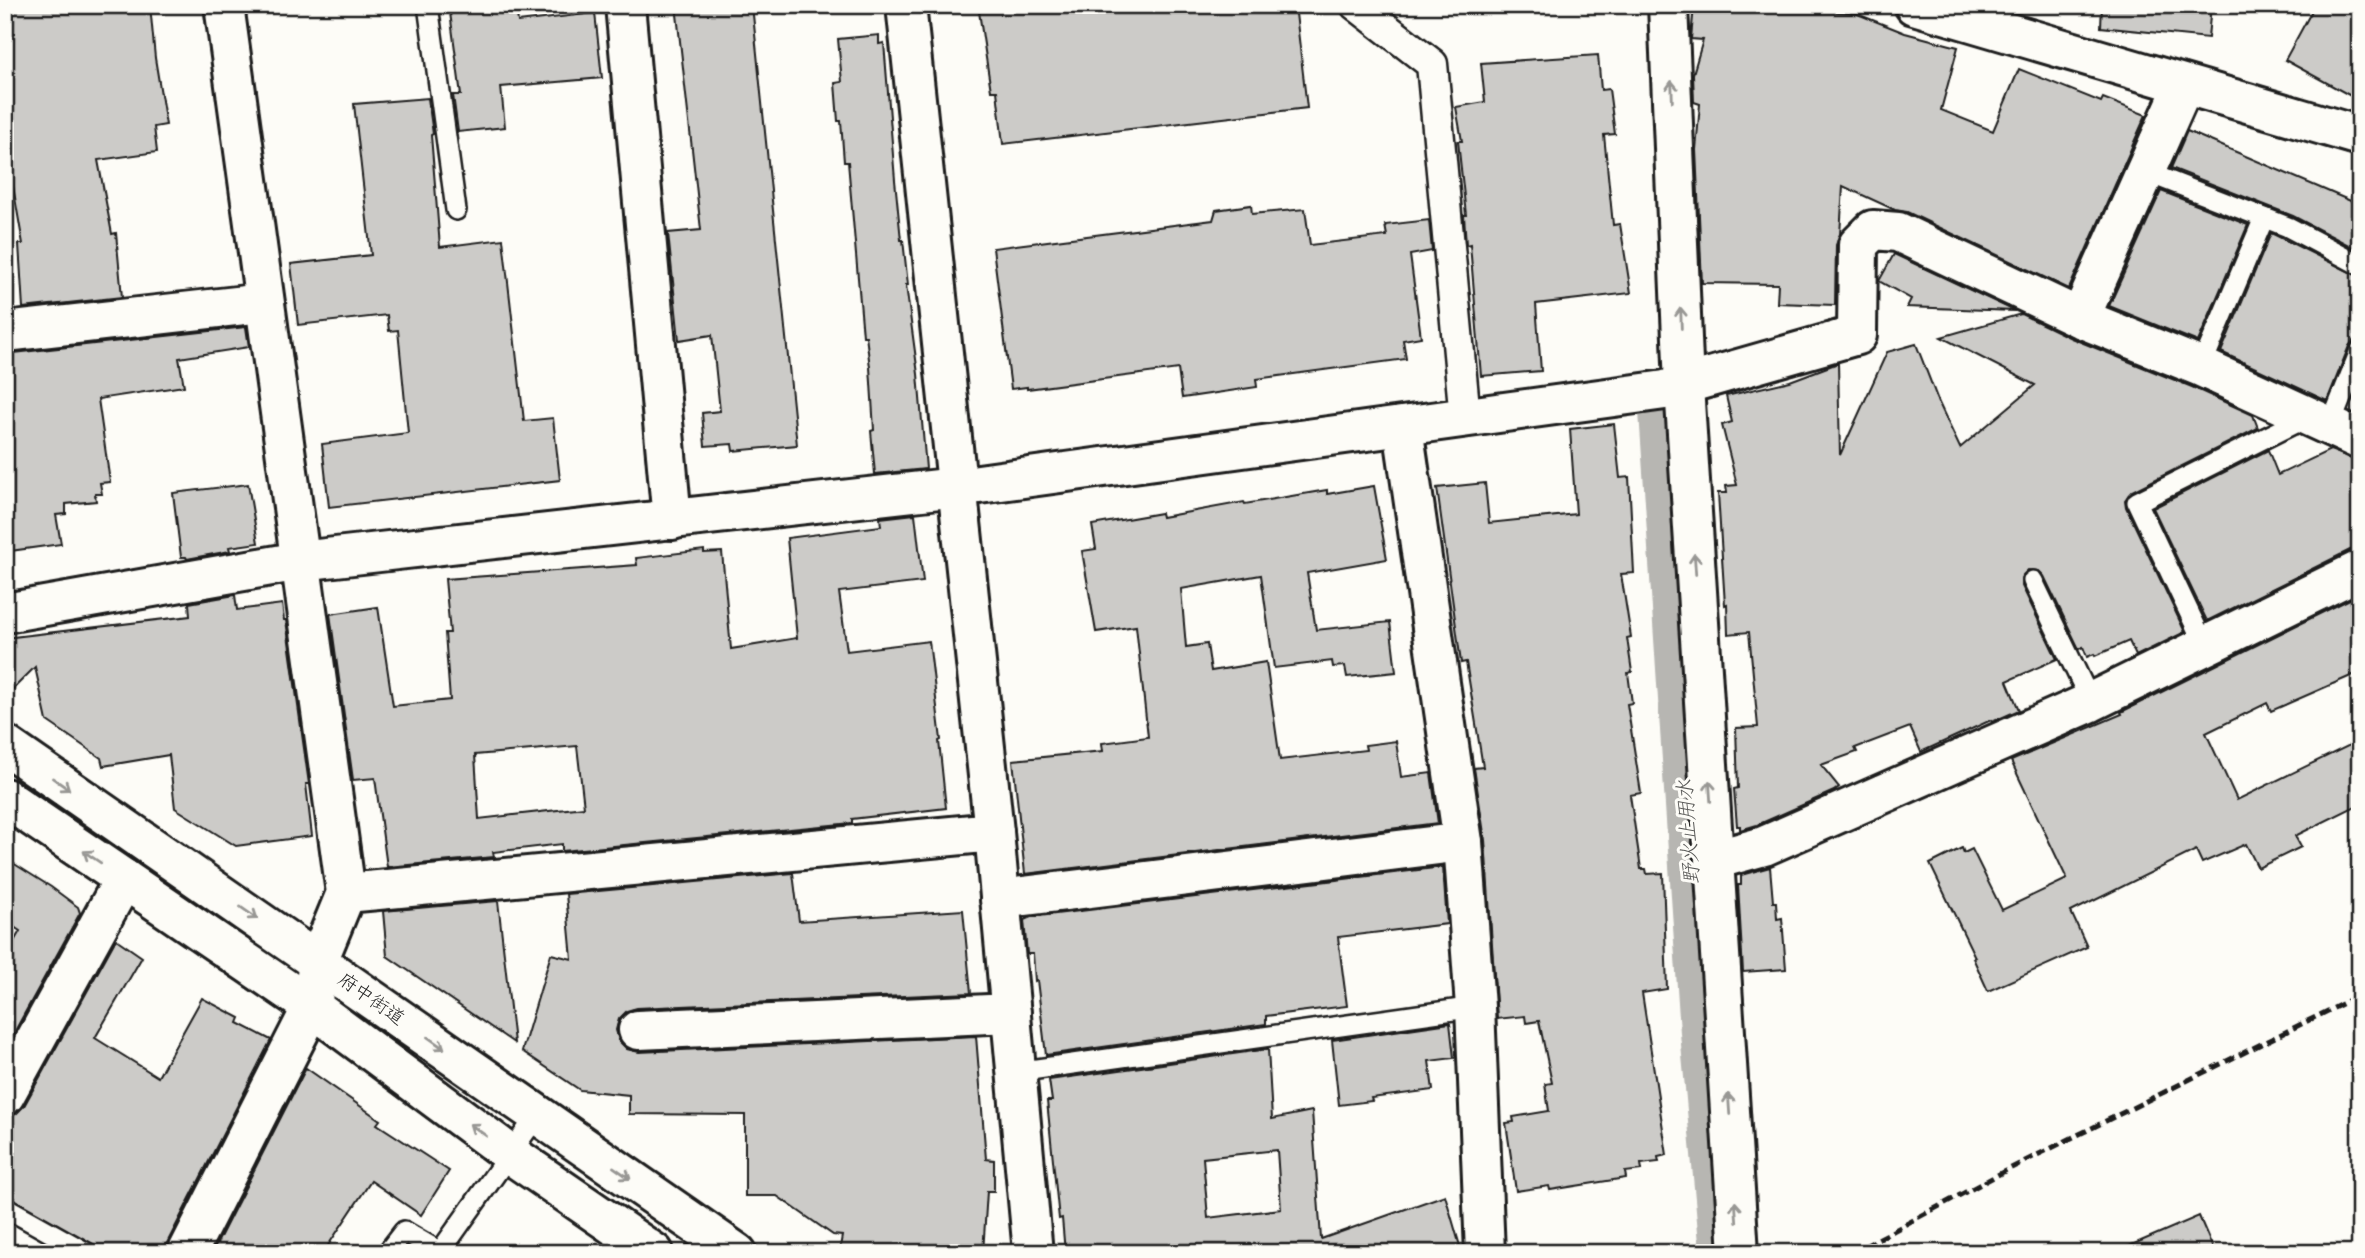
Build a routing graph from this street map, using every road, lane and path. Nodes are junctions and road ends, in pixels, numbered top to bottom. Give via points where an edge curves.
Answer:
1 (224, 5) edge
2 (428, 5) edge
3 (625, 5) edge
4 (906, 5) edge
5 (1356, 5) edge
6 (1668, 5) edge
7 (1914, 5) edge
8 (2184, 85) junction
9 (2360, 136) edge
10 (2146, 172) junction
11 (456, 210) dead end
12 (2264, 218) junction
13 (2360, 265) edge
14 (264, 303) junction
15 (2080, 318) junction
16 (6, 329) edge
17 (2360, 351) edge
18 (2201, 367) junction
19 (1684, 386) junction
20 (1465, 418) junction
21 (1403, 427) junction
22 (2333, 427) edge
23 (957, 487) junction
24 (672, 520) junction
25 (300, 561) junction
26 (2360, 570) edge
27 (2033, 581) dead end
28 (5, 614) edge
29 (2205, 646) junction
30 (2091, 702) junction
31 (5, 746) edge
32 (5, 798) edge
33 (994, 832) junction
34 (1463, 842) junction
35 (1714, 860) junction
36 (124, 879) junction
37 (345, 893) junction
38 (1000, 899) junction
39 (318, 961) junction
40 (312, 1007) junction
41 (1475, 1007) junction
42 (1011, 1013) junction
43 (638, 1030) dead end
44 (1016, 1072) junction
45 (5, 1095) edge
46 (538, 1114) junction
47 (510, 1154) junction
48 (5, 1207) edge
49 (87, 1253) edge
50 (187, 1253) edge
51 (387, 1253) edge
52 (654, 1253) edge
53 (737, 1253) edge
54 (1033, 1253) edge
55 (1485, 1253) edge
56 (1739, 1253) edge

1 - 14 street
2 - 11 lane
3 - 24 street
4 - 23 street
5 - 20 street via 1432,64
19 -> 6 street
7 - 8 street
8 - 9 street
8 - 10 street
10 - 12 lane
10 - 15 street
12 - 13 lane
12 - 18 lane
14 - 16 street
14 - 25 street
15 - 18 street
15 - 19 street via 1898,232 1873,230 1858,245 1857,335
17 - 22 lane
18 - 22 street
19 - 20 street
35 -> 19 street
20 - 21 street
21 - 23 street
21 - 34 street
22 - 29 lane via 2137,502
23 - 24 street
23 - 33 street
24 - 25 street
25 - 28 street
25 - 37 street
26 - 29 street
27 - 30 lane
29 - 30 street
30 - 35 street via 1764,846
31 -> 39 street, 府中街道
36 -> 32 street
33 - 37 street
33 - 38 street
34 - 38 street
34 - 41 street
56 -> 35 street
36 - 40 street
36 - 45 street
37 - 39 street
38 - 42 street
39 - 40 street
39 -> 46 street, 府中街道
47 -> 40 street
40 - 50 street
41 - 44 lane
41 - 55 street
42 - 43 street
42 - 44 street
44 - 54 street
46 - 47 lane
46 -> 53 street, 府中街道
47 - 51 lane via 440,1252 404,1231
47 - 52 street
48 - 49 lane

